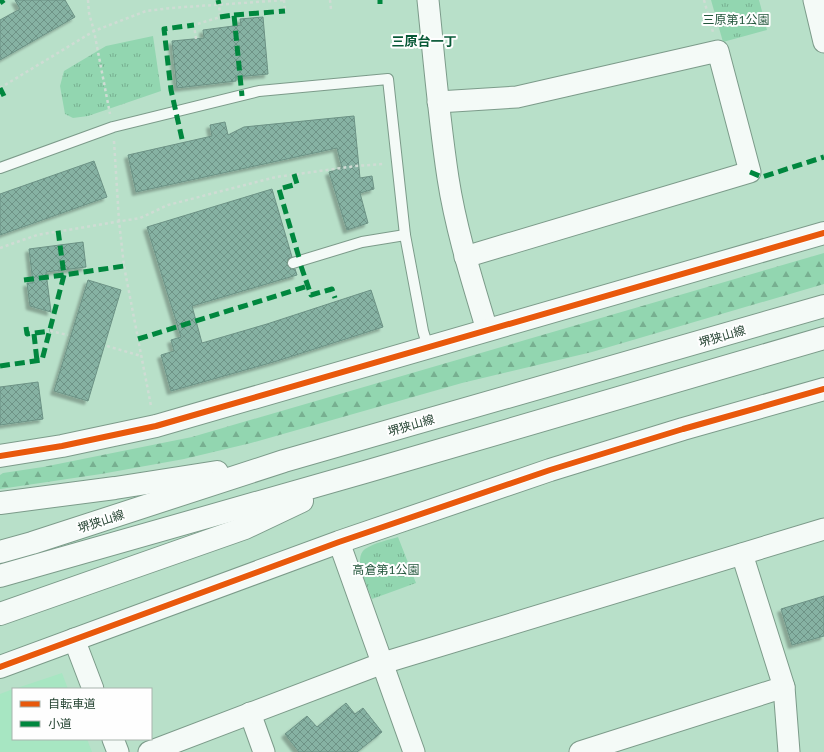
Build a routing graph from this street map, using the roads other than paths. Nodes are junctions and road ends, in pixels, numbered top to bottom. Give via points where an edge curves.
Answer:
1 (428, 0) edge
2 (814, 0) edge
3 (824, 42) edge
4 (438, 102) junction
5 (0, 168) edge
6 (824, 233) edge
7 (405, 235) junction
8 (465, 257) junction
9 (293, 263) dead end
10 (824, 306) edge
11 (487, 330) junction
12 (824, 338) edge
13 (428, 347) junction
14 (824, 389) edge
15 (0, 456) edge
16 (284, 461) junction
17 (365, 472) junction
18 (0, 503) edge
19 (824, 529) edge
20 (339, 542) junction
21 (0, 552) edge
22 (742, 554) junction
23 (0, 576) edge
24 (0, 614) edge
25 (74, 639) junction
26 (383, 663) junction
27 (0, 666) edge
28 (784, 687) junction
29 (93, 688) edge
30 (250, 713) junction
31 (113, 740) edge
32 (118, 752) edge
33 (149, 752) edge
34 (264, 752) edge
35 (414, 752) edge
36 (580, 752) edge
37 (789, 752) edge

1 - 4 street
2 - 3 street
4 - 8 street via 448,179
4 - 8 street via 517,97 718,51 750,172
5 - 7 lane via 113,127 259,91 388,79
6 - 11 main road
7 - 9 lane via 362,242
7 - 13 lane
8 - 11 street
10 - 16 main road, 堺狭山線
11 - 13 main road
12 - 17 main road, 堺狭山線
13 - 15 main road via 156,426
14 - 20 main road via 550,470
16 - 18 main road
16 - 21 main road, 堺狭山線 via 32,544
17 - 23 main road, 堺狭山線
17 - 24 main road via 245,528
19 - 22 street
20 - 25 main road
20 - 26 street
22 - 26 street
22 - 28 street
25 - 27 main road
25 - 29 street
26 - 30 street
26 - 35 street
28 - 36 street
28 - 37 street
30 - 33 street
30 - 34 street
31 - 32 street

